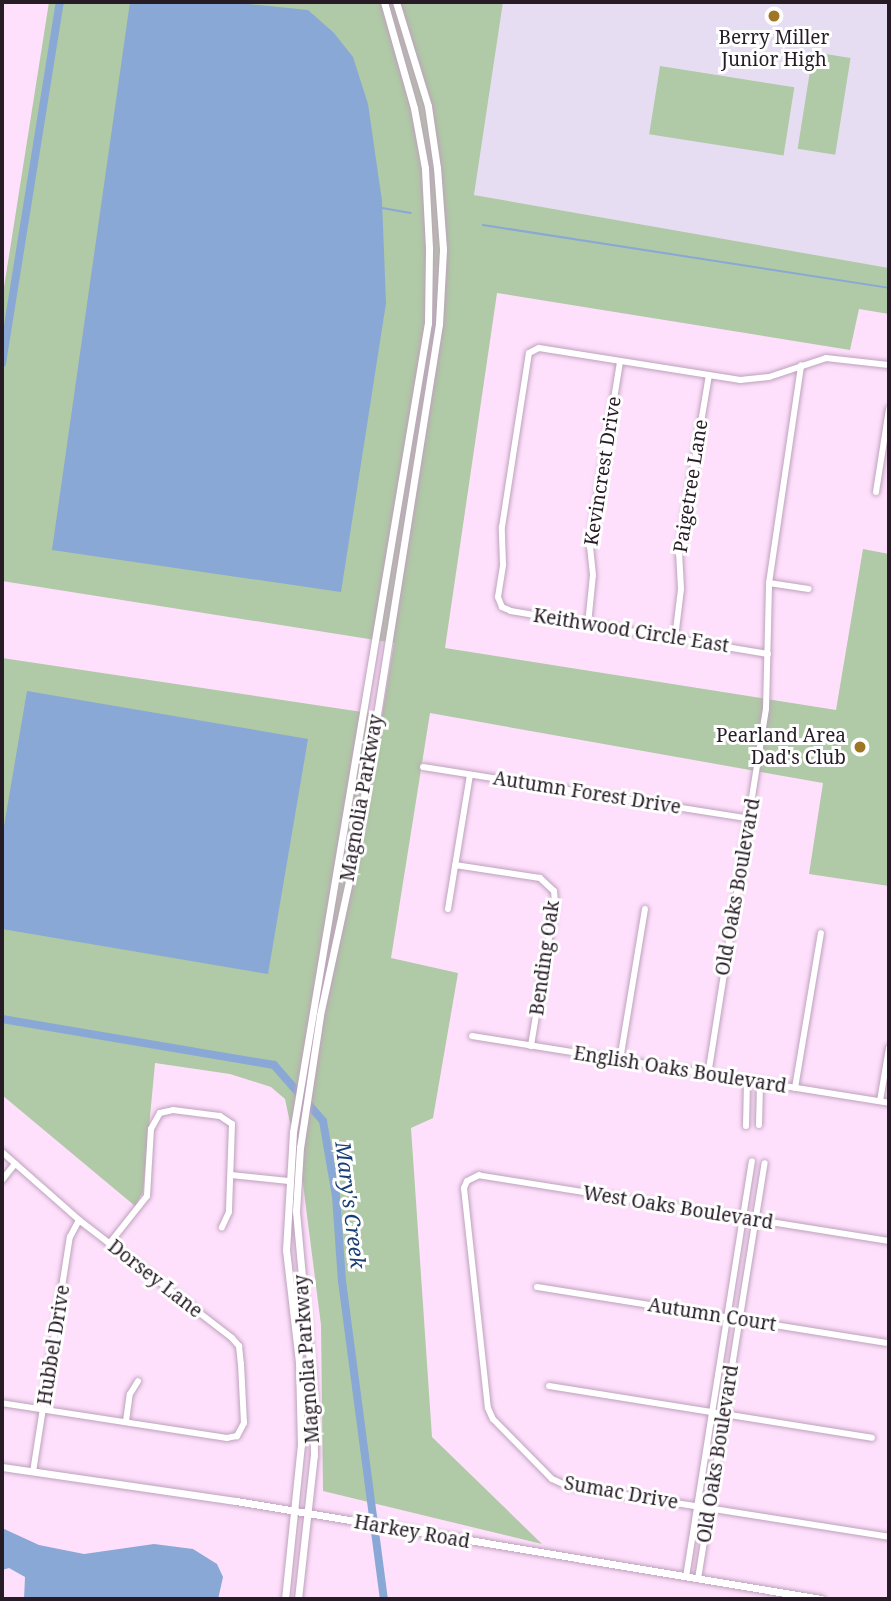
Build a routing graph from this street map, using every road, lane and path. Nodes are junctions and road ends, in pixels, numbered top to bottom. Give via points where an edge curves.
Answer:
1 (384, 2) edge
2 (396, 2) edge
3 (434, 148) junction
4 (422, 150) junction
5 (428, 309) junction
6 (440, 309) junction
7 (620, 361) junction
8 (801, 365) junction
9 (889, 365) edge
10 (709, 375) junction
11 (889, 409) edge
12 (876, 492) dead end
13 (769, 583) junction
14 (809, 589) dead end
15 (377, 622) junction
16 (391, 624) junction
17 (587, 624) junction
18 (675, 638) junction
19 (768, 654) junction
20 (354, 756) junction
21 (370, 759) junction
22 (423, 767) dead end
23 (470, 775) junction
24 (751, 819) junction
25 (455, 865) junction
26 (448, 909) dead end
27 (645, 909) dead end
28 (821, 933) dead end
29 (472, 1037) dead end
30 (531, 1046) junction
31 (889, 1048) edge
32 (620, 1060) junction
33 (708, 1075) junction
34 (747, 1082) junction
35 (760, 1084) junction
36 (794, 1088) junction
37 (880, 1101) junction
38 (889, 1102) edge
39 (759, 1125) dead end
40 (746, 1126) dead end
41 (2, 1152) edge
42 (752, 1161) dead end
43 (765, 1163) dead end
44 (15, 1164) junction
45 (231, 1175) junction
46 (2, 1180) edge
47 (289, 1181) junction
48 (467, 1181) joint
49 (743, 1218) junction
50 (79, 1220) junction
51 (757, 1221) junction
52 (222, 1227) dead end
53 (889, 1241) edge
54 (109, 1244) junction
55 (537, 1287) dead end
56 (727, 1318) junction
57 (739, 1320) junction
58 (886, 1343) dead end
59 (138, 1381) dead end
60 (549, 1385) dead end
61 (2, 1404) edge
62 (44, 1410) junction
63 (712, 1412) junction
64 (725, 1414) junction
65 (126, 1421) junction
66 (872, 1438) dead end
67 (2, 1467) edge
68 (33, 1472) junction
69 (698, 1507) junction
70 (709, 1508) junction
71 (294, 1511) junction
72 (307, 1513) junction
73 (889, 1537) edge
74 (686, 1577) junction
75 (698, 1579) junction
76 (285, 1599) edge
77 (298, 1599) edge
78 (821, 1599) edge

1 - 4 street, Magnolia Parkway
2 - 3 street, Magnolia Parkway via 428,106
3 - 4 street
3 - 6 street, Magnolia Parkway via 443,249
4 - 5 street, Magnolia Parkway
5 - 6 street
5 - 15 street, Magnolia Parkway
6 - 16 street, Magnolia Parkway
7 - 10 street
7 - 17 street, Kevincrest Drive via 590,547 593,575
7 - 17 street, Keithwood Circle East via 534,349 527,358 502,527 499,601 511,611
8 - 9 street via 850,358
8 - 10 street via 755,379
8 - 13 street, Old Oaks Boulevard
10 - 18 street, Paigetree Lane via 679,554 681,589
11 - 12 street
13 - 14 street
13 - 19 street, Old Oaks Boulevard
15 - 16 street
15 - 20 street, Magnolia Parkway
16 - 21 street, Magnolia Parkway
17 - 18 street, Keithwood Circle East
18 - 19 street, Keithwood Circle East
19 - 24 street, Old Oaks Boulevard via 769,690
20 - 21 street
20 - 47 street, Magnolia Parkway via 306,1044
21 - 72 street, Magnolia Parkway via 316,1044 296,1211 313,1395 314,1455
22 - 23 street, Autumn Forest Drive
23 - 24 street, Autumn Forest Drive
23 - 25 street
24 - 33 street, Old Oaks Boulevard
25 - 26 street
25 - 30 street, Bending Oak via 540,878 554,891
27 - 32 street
28 - 36 street
29 - 30 street, English Oaks Boulevard
30 - 32 street, English Oaks Boulevard
31 - 37 street
32 - 33 street, English Oaks Boulevard
33 - 34 street, English Oaks Boulevard
34 - 35 street, English Oaks Boulevard
34 - 40 street
35 - 36 street, English Oaks Boulevard
35 - 39 street
36 - 37 street, English Oaks Boulevard
37 - 38 street, English Oaks Boulevard
41 - 44 street, Dorsey Lane
42 - 49 street, Old Oaks Boulevard
43 - 51 street, Old Oaks Boulevard
44 - 46 street
44 - 50 street, Dorsey Lane
45 - 47 street
45 - 52 street via 229,1212
45 - 54 street via 232,1124 220,1116 173,1110 160,1113 151,1129 147,1196
47 - 71 street, Magnolia Parkway via 286,1250 299,1362 302,1445
48 - 49 street, West Oaks Boulevard via 479,1175
48 - 69 street, Sumac Drive via 463,1193 488,1408 493,1419 559,1483
49 - 51 street, West Oaks Boulevard
49 - 56 street, Old Oaks Boulevard
50 - 54 street, Dorsey Lane
50 - 62 street, Hubbel Drive via 71,1237
51 - 53 street, West Oaks Boulevard
51 - 57 street, Old Oaks Boulevard
54 - 65 street, Dorsey Lane via 239,1346 244,1423 237,1436
55 - 56 street, Autumn Court
56 - 57 street, Autumn Court
56 - 63 street, Old Oaks Boulevard
57 - 58 street, Autumn Court
57 - 64 street, Old Oaks Boulevard
59 - 65 street via 130,1394
60 - 63 street
61 - 62 street
62 - 65 street
62 - 68 street, Hubbel Drive
63 - 64 street
63 - 69 street, Old Oaks Boulevard
64 - 66 street
64 - 70 street, Old Oaks Boulevard
67 - 68 street, Harkey Road
68 - 71 street, Harkey Road
69 - 70 street, Sumac Drive
69 - 74 street, Old Oaks Boulevard
70 - 73 street, Sumac Drive
70 - 75 street, Old Oaks Boulevard
71 - 72 street, Harkey Road
71 - 76 street, Magnolia Parkway
72 - 74 street, Harkey Road
72 - 77 street, Magnolia Parkway
74 - 75 street, Harkey Road
75 - 78 street, Harkey Road

